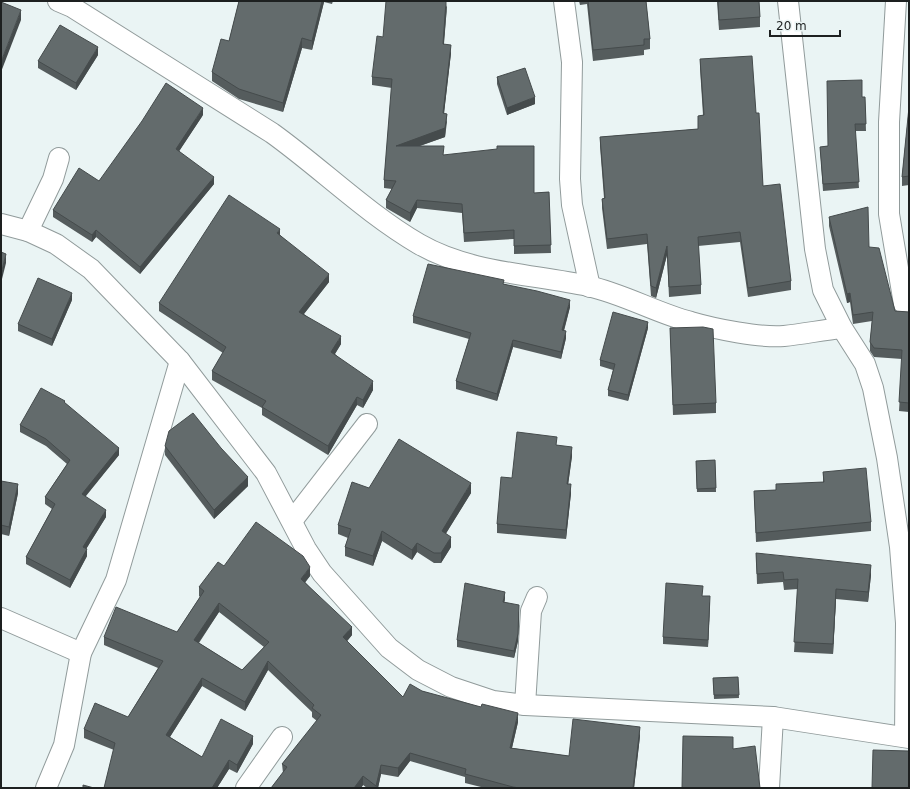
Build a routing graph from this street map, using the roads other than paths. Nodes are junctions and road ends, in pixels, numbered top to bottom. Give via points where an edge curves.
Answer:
1 (58, 1) edge
2 (564, 1) edge
3 (788, 1) edge
4 (896, 1) edge
5 (59, 158) dead end
6 (1, 224) edge
7 (28, 231) junction
8 (590, 287) junction
9 (904, 304) dead end
10 (842, 328) junction
11 (180, 361) junction
12 (368, 424) dead end
13 (292, 520) junction
14 (537, 597) dead end
15 (1, 618) edge
16 (81, 653) junction
17 (524, 705) junction
18 (773, 717) junction
19 (282, 737) dead end
20 (907, 738) edge
21 (46, 788) edge
22 (246, 788) edge
23 (769, 788) edge

1 - 8 street via 72,7 272,133 384,222 420,244 446,257 482,267
2 - 8 street via 572,62 572,205
3 - 10 street via 815,249 823,290
4 - 9 street via 889,122 889,214
5 - 7 street via 53,179
6 - 7 street
7 - 11 street via 56,244 91,269
8 - 10 street via 690,322 738,332 782,336
10 - 20 street via 865,364 887,458 900,547 906,623
11 - 13 street via 266,473
11 - 16 street via 116,580
12 - 13 street
13 - 17 street via 306,549 322,573 389,648 418,670 451,687 493,701
14 - 17 street via 531,611
15 - 16 street
16 - 21 street via 64,745
17 - 18 street
18 - 20 street
18 - 23 street
19 - 22 street

